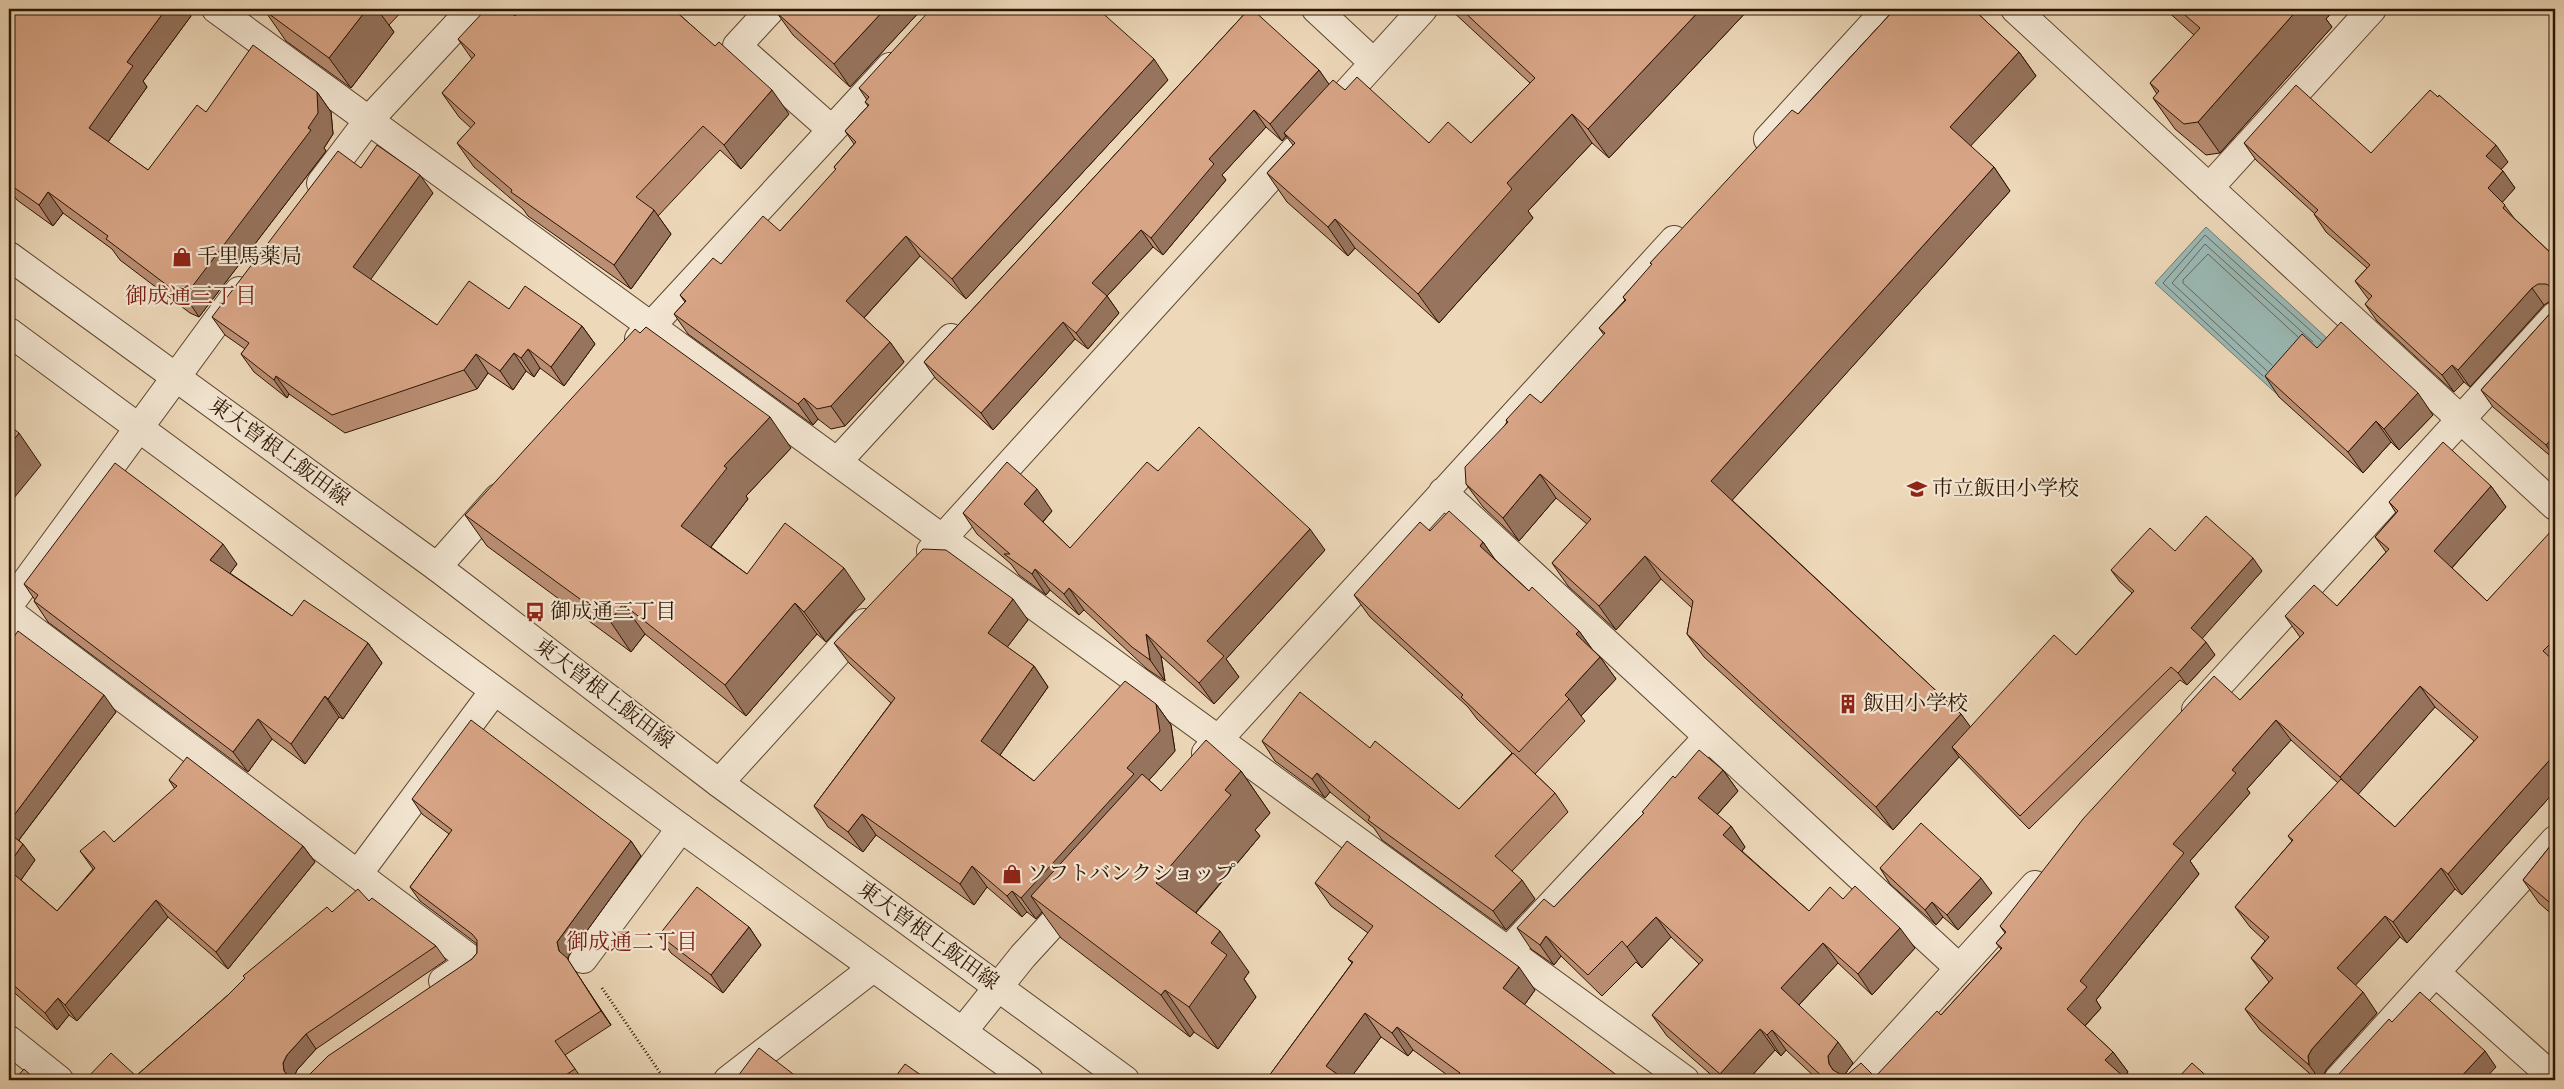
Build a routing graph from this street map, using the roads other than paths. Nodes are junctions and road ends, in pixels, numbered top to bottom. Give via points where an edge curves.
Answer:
1 (216, 9) edge
2 (472, 9) edge
3 (770, 9) edge
4 (1316, 9) edge
5 (1424, 9) edge
6 (1887, 9) edge
7 (2015, 9) edge
8 (2372, 9) edge
9 (904, 51) edge
10 (1374, 63) junction
11 (368, 121) junction
12 (832, 130) junction
13 (1752, 155) edge
14 (2209, 188) junction
15 (308, 200) edge
16 (1692, 221) edge
17 (9, 256) edge
18 (254, 271) edge
19 (2555, 316) edge
20 (965, 323) edge
21 (651, 325) junction
22 (9, 332) edge
23 (626, 354) edge
24 (175, 377) junction
25 (2461, 420) junction
26 (139, 428) junction
27 (837, 462) junction
28 (517, 478) edge
29 (1443, 492) junction
30 (2555, 506) edge
31 (943, 537) junction
32 (916, 566) edge
33 (437, 567) junction
34 (884, 602) edge
35 (9, 605) edge
36 (9, 612) edge
37 (494, 691) junction
38 (2180, 727) edge
39 (1708, 736) junction
40 (1218, 740) junction
41 (1192, 769) edge
42 (719, 783) junction
43 (680, 828) junction
44 (2555, 840) edge
45 (2053, 866) edge
46 (358, 874) junction
47 (1095, 877) edge
48 (1508, 951) junction
49 (583, 959) dead end
50 (873, 968) junction
51 (1959, 968) junction
52 (2436, 973) junction
53 (997, 987) junction
54 (423, 994) edge
55 (963, 1030) junction
56 (9, 1040) edge
57 (2555, 1079) edge
58 (59, 1080) edge
59 (728, 1080) edge
60 (1029, 1080) edge
61 (1126, 1080) edge
62 (1685, 1080) edge
63 (1858, 1080) edge
64 (2338, 1080) edge

1 - 11 street
2 - 11 street
3 - 12 street via 737,46
4 - 10 street
5 - 10 street
6 - 13 street
7 - 14 street
8 - 14 street
9 - 12 street
10 - 31 street
11 - 15 street
11 - 21 street
12 - 21 street
14 - 25 street
16 - 29 street
17 - 24 street, 東大曽根上飯田線
18 - 24 street
19 - 25 street
20 - 27 street
21 - 23 street
21 - 27 street
22 - 26 street
24 - 26 street
24 - 33 street, 東大曽根上飯田線
25 - 30 street
25 - 38 street
26 - 35 street
26 - 37 street
27 - 31 street
28 - 33 street
29 - 39 street
29 - 40 street
31 - 32 street
31 - 40 street
33 - 42 street, 東大曽根上飯田線
34 - 42 street
36 - 46 street
37 - 43 street
37 - 46 street
39 - 48 street
39 - 51 street
40 - 41 street
40 - 48 street
42 - 53 street, 東大曽根上飯田線
43 - 49 street
43 - 50 street
44 - 52 street
45 - 51 street
46 - 54 street via 473,961
47 - 53 street
48 - 62 street
50 - 55 street
50 - 59 street
51 - 63 street
52 - 57 street
52 - 64 street
53 - 55 street
53 - 61 street, 東大曽根上飯田線
55 - 60 street
56 - 58 street

